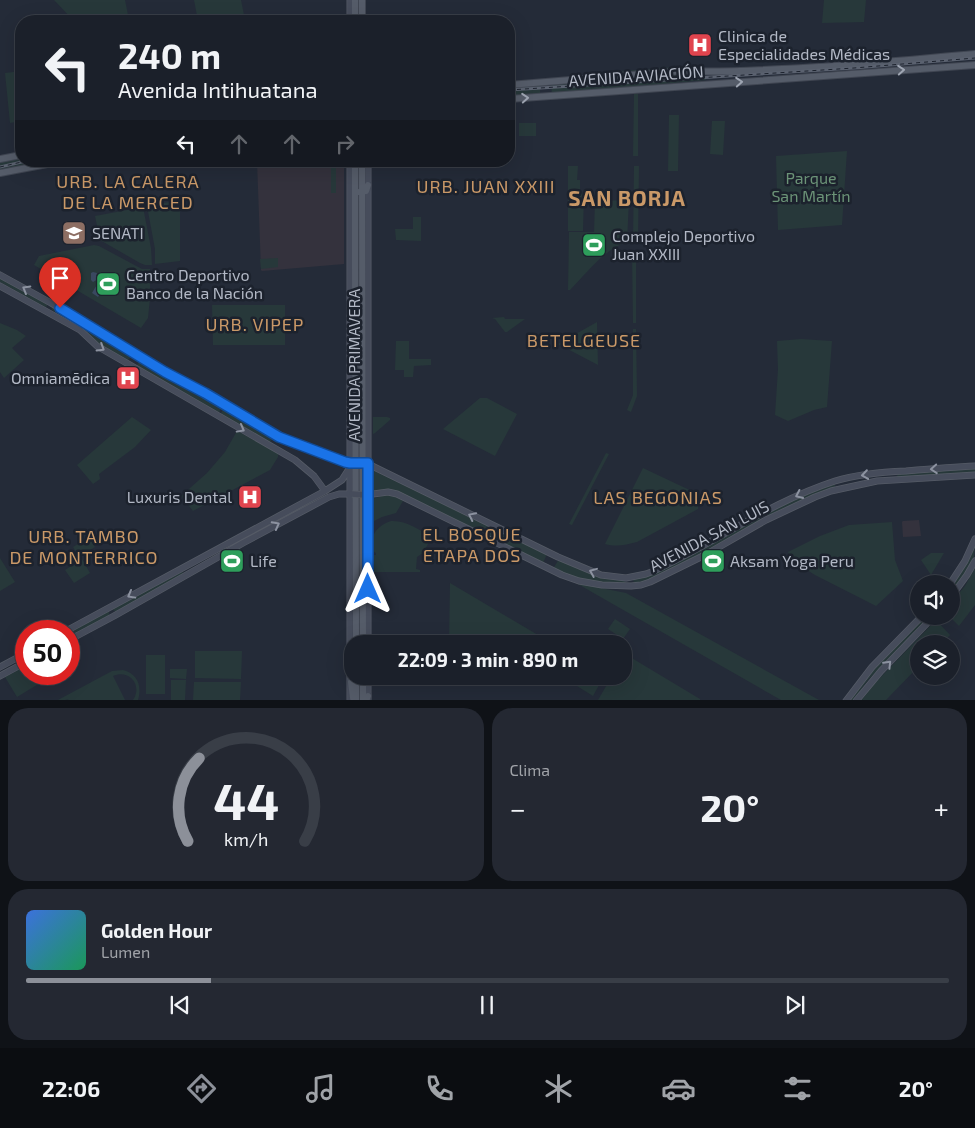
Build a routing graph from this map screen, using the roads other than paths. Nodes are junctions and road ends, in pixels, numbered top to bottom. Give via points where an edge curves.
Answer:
1 (350, 0) edge
2 (354, 0) edge
3 (362, 0) edge
4 (350, 15) edge
5 (354, 15) edge
6 (363, 15) edge
7 (975, 54) edge
8 (975, 65) edge
9 (515, 85) edge
10 (515, 99) edge
11 (15, 155) edge
12 (0, 158) edge
13 (34, 167) edge
14 (350, 167) edge
15 (356, 167) edge
16 (362, 167) edge
17 (368, 167) edge
18 (0, 174) edge
19 (368, 185) junction
20 (359, 192) junction
21 (365, 266) junction
22 (352, 268) junction
23 (0, 275) edge
24 (0, 286) edge
25 (51, 303) junction
26 (47, 310) junction
27 (134, 353) junction
28 (141, 357) junction
29 (129, 364) junction
30 (225, 405) junction
31 (218, 416) junction
32 (279, 437) junction
33 (272, 447) junction
34 (367, 463) junction
35 (351, 464) junction
36 (975, 466) edge
37 (975, 475) edge
38 (325, 491) junction
39 (351, 494) junction
40 (367, 494) junction
41 (975, 539) edge
42 (975, 561) edge
43 (182, 568) junction
44 (186, 575) junction
45 (956, 575) edge
46 (960, 585) edge
47 (80, 623) edge
48 (913, 625) edge
49 (925, 625) edge
50 (80, 634) edge
51 (350, 635) edge
52 (356, 635) edge
53 (363, 635) edge
54 (368, 635) edge
55 (15, 659) edge
56 (0, 667) edge
57 (15, 668) edge
58 (0, 676) edge
59 (350, 685) edge
60 (355, 685) edge
61 (364, 685) edge
62 (367, 685) edge
63 (366, 699) edge
64 (353, 700) edge
65 (846, 700) edge
66 (856, 700) edge

1 - 4 main road
2 - 5 main road
3 - 6 main road
7 - 9 main road, AVENIDA AVIACIÓN via 807,68 681,71
10 -> 8 main road, AVENIDA AVIACIÓN
11 - 12 main road
13 - 18 main road
14 - 22 main road
15 - 20 main road
16 - 20 main road
17 - 19 main road
19 - 20 main road via 366,191
19 - 21 main road
20 - 21 main road
20 - 22 main road
21 - 34 main road, AVENIDA PRIMAVERA
21 - 53 main road, AVENIDA PRIMAVERA
22 - 35 main road, AVENIDA PRIMAVERA
22 - 52 main road, AVENIDA PRIMAVERA
25 -> 23 main road
24 - 26 main road
25 - 26 main road
25 - 27 main road
26 -> 29 main road via 80,330 97,346
27 - 28 main road
27 - 29 main road
28 - 29 main road
28 - 30 main road
29 - 31 main road
30 - 31 main road
30 - 32 main road
31 -> 33 main road
32 - 33 main road
32 - 35 main road
33 - 38 main road via 295,460 314,476
34 - 35 main road, AVENIDA SAN LUIS, bridge
36 -> 34 main road, AVENIDA SAN LUIS via 885,472 837,480 765,511 664,567 626,578 601,575 562,559
34 - 40 main road, AVENIDA PRIMAVERA
35 - 38 main road via 342,480
35 - 39 main road, AVENIDA PRIMAVERA
37 - 40 main road, AVENIDA SAN LUIS via 876,481 839,488 766,520 657,579 631,586 593,584 562,575 397,494
38 - 43 main road
39 - 40 main road, AVENIDA SAN LUIS, bridge
44 -> 39 main road, AVENIDA SAN LUIS via 329,497
39 - 51 main road, AVENIDA PRIMAVERA
40 - 54 main road, AVENIDA PRIMAVERA
41 - 45 main road
42 - 46 main road
43 - 44 main road
43 -> 47 main road
44 - 50 main road, AVENIDA SAN LUIS
48 - 65 main road via 872,667
66 -> 49 main road
55 - 56 main road
57 - 58 main road
59 - 64 main road
60 - 64 main road
61 - 63 main road
62 - 63 main road

